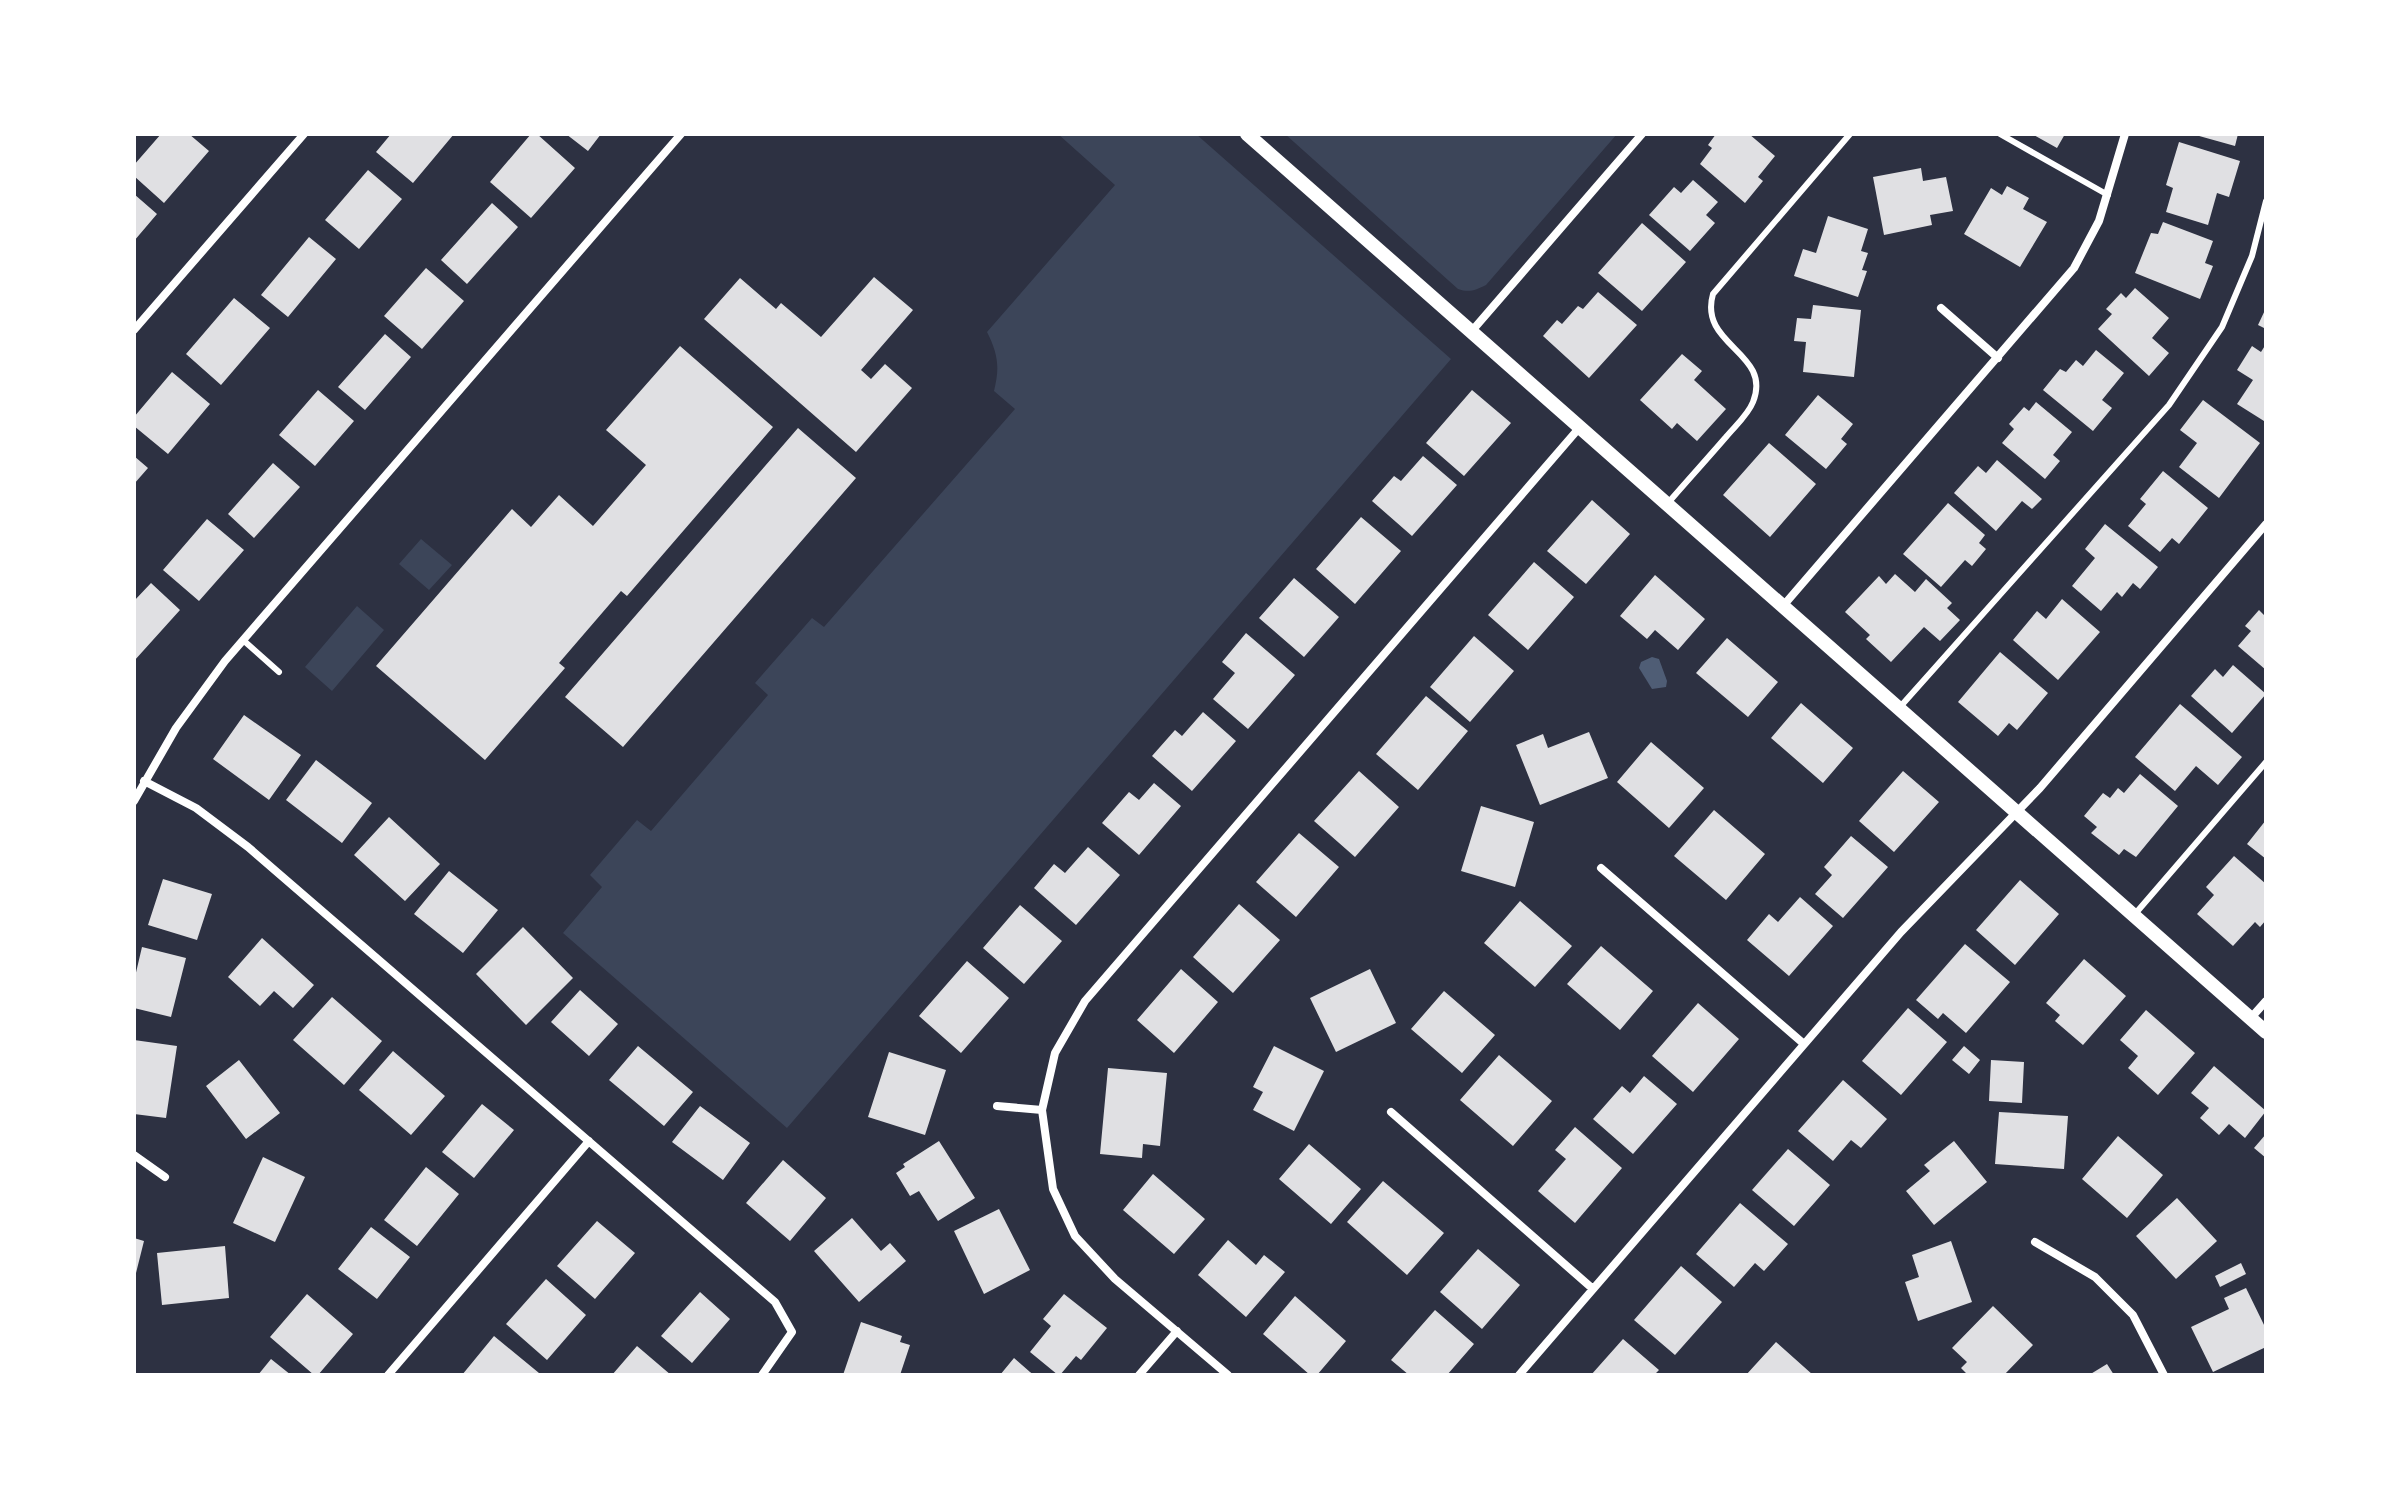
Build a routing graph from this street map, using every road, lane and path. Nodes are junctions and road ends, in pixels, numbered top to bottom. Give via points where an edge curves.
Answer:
1 (304, 134) edge
2 (681, 134) edge
3 (1247, 134) edge
4 (1642, 134) edge
5 (1850, 134) edge
6 (2000, 134) edge
7 (2125, 134) edge
8 (2109, 196) junction
9 (2266, 201) edge
10 (1941, 308) dead end
11 (134, 330) edge
12 (1471, 332) junction
13 (1998, 358) junction
14 (1580, 427) junction
15 (1667, 504) junction
16 (2266, 524) edge
17 (1783, 606) junction
18 (243, 640) junction
19 (279, 672) dead end
20 (1899, 708) junction
21 (2266, 762) edge
22 (144, 781) junction
23 (134, 801) edge
24 (2017, 812) junction
25 (1601, 868) dead end
26 (2134, 915) junction
27 (2266, 1001) edge
28 (2250, 1019) junction
29 (2266, 1032) edge
30 (1804, 1044) junction
31 (997, 1106) dead end
32 (1042, 1110) junction
33 (1391, 1112) dead end
34 (589, 1141) junction
35 (134, 1155) edge
36 (165, 1177) dead end
37 (2035, 1242) dead end
38 (1593, 1289) junction
39 (1177, 1331) junction
40 (388, 1375) edge
41 (762, 1375) edge
42 (1139, 1375) edge
43 (1228, 1375) edge
44 (1519, 1375) edge
45 (2164, 1375) edge

1 - 11 street
2 - 18 street
3 - 12 street
4 - 12 street
5 - 15 lane via 1713,294 1714,328 1752,367 1756,390 1747,412
6 - 8 lane
7 - 8 street
8 - 13 street via 2074,268
9 - 20 lane via 2252,256 2222,327 2169,405
10 - 13 street
12 - 14 street
13 - 17 street
14 - 15 street
14 - 32 street via 1085,1001 1055,1053
15 - 17 street
16 - 24 street
17 - 20 street
18 - 19 lane
18 - 22 street via 176,728
20 - 24 street
21 - 26 lane
22 - 23 street
22 - 34 street via 196,808 248,847
24 - 26 street
24 - 30 street via 1925,904
25 - 30 street
26 - 28 street
27 - 28 street
28 - 29 street
30 - 38 street
31 - 32 street
32 - 39 street via 1053,1189 1075,1236 1115,1279
33 - 38 street
34 - 40 street
34 - 41 street via 775,1302 792,1332
35 - 36 street
37 - 45 street via 2095,1277 2133,1315
38 - 44 street
39 - 42 street
39 - 43 street

